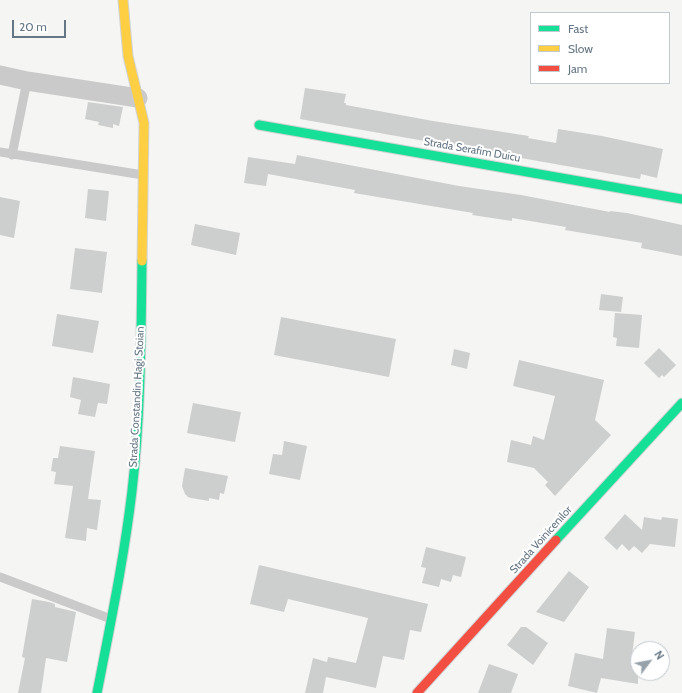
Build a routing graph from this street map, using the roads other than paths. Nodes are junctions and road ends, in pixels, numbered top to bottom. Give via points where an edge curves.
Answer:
1 (123, 0) edge
2 (0, 75) edge
3 (26, 81) junction
4 (138, 98) junction
5 (259, 125) dead end
6 (0, 152) edge
7 (12, 155) junction
8 (143, 175) junction
9 (682, 199) edge
10 (682, 403) edge
11 (0, 577) edge
12 (111, 619) junction
13 (97, 693) edge
14 (417, 693) edge

1 - 4 street, Strada Constandin Hagi Stoian via 128,55
2 - 3 street
3 - 4 street
3 - 7 lane
4 - 8 street, Strada Constandin Hagi Stoian via 143,112
5 - 9 street, Strada Serafim Duicu
6 - 7 lane
7 - 8 lane
8 - 12 street, Strada Constandin Hagi Stoian via 139,396 135,459 121,569
10 - 14 street, Strada Voinicenilor
11 - 12 lane
12 - 13 street, Strada Constandin Hagi Stoian

